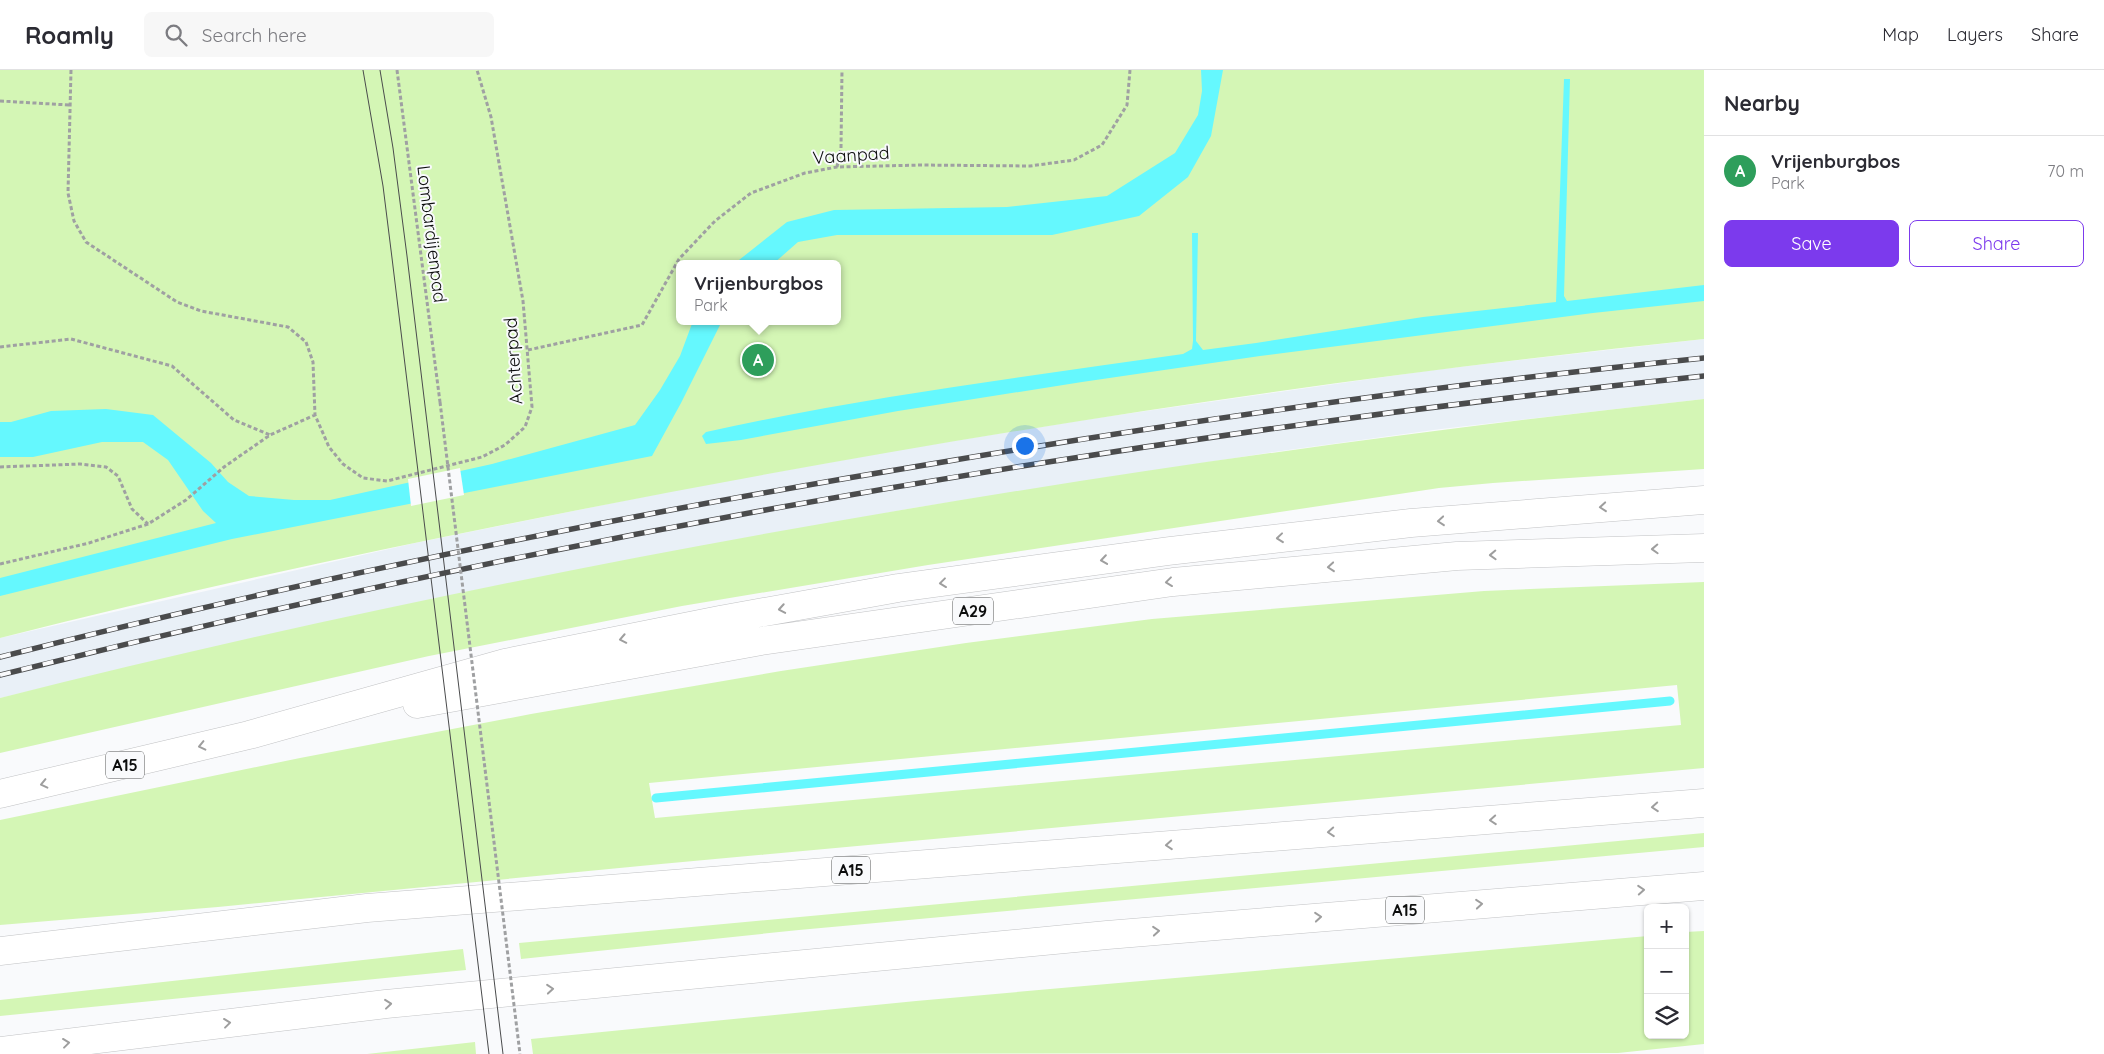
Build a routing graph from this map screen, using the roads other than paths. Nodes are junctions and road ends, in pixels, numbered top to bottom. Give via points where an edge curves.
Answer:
1 (1704, 500) edge
2 (1704, 548) edge
3 (250, 735) junction
4 (0, 794) edge
5 (1704, 803) edge
6 (1704, 886) edge
7 (0, 951) edge
8 (0, 1051) edge

1 -> 3 highway, A15 via 1402,524 1169,551 898,588 505,663
2 -> 3 highway, A29 via 1457,556 1173,582 761,641
3 -> 4 highway, A15
5 -> 7 highway, A15 via 367,908
8 -> 6 highway, A15 via 386,1004 1097,936

